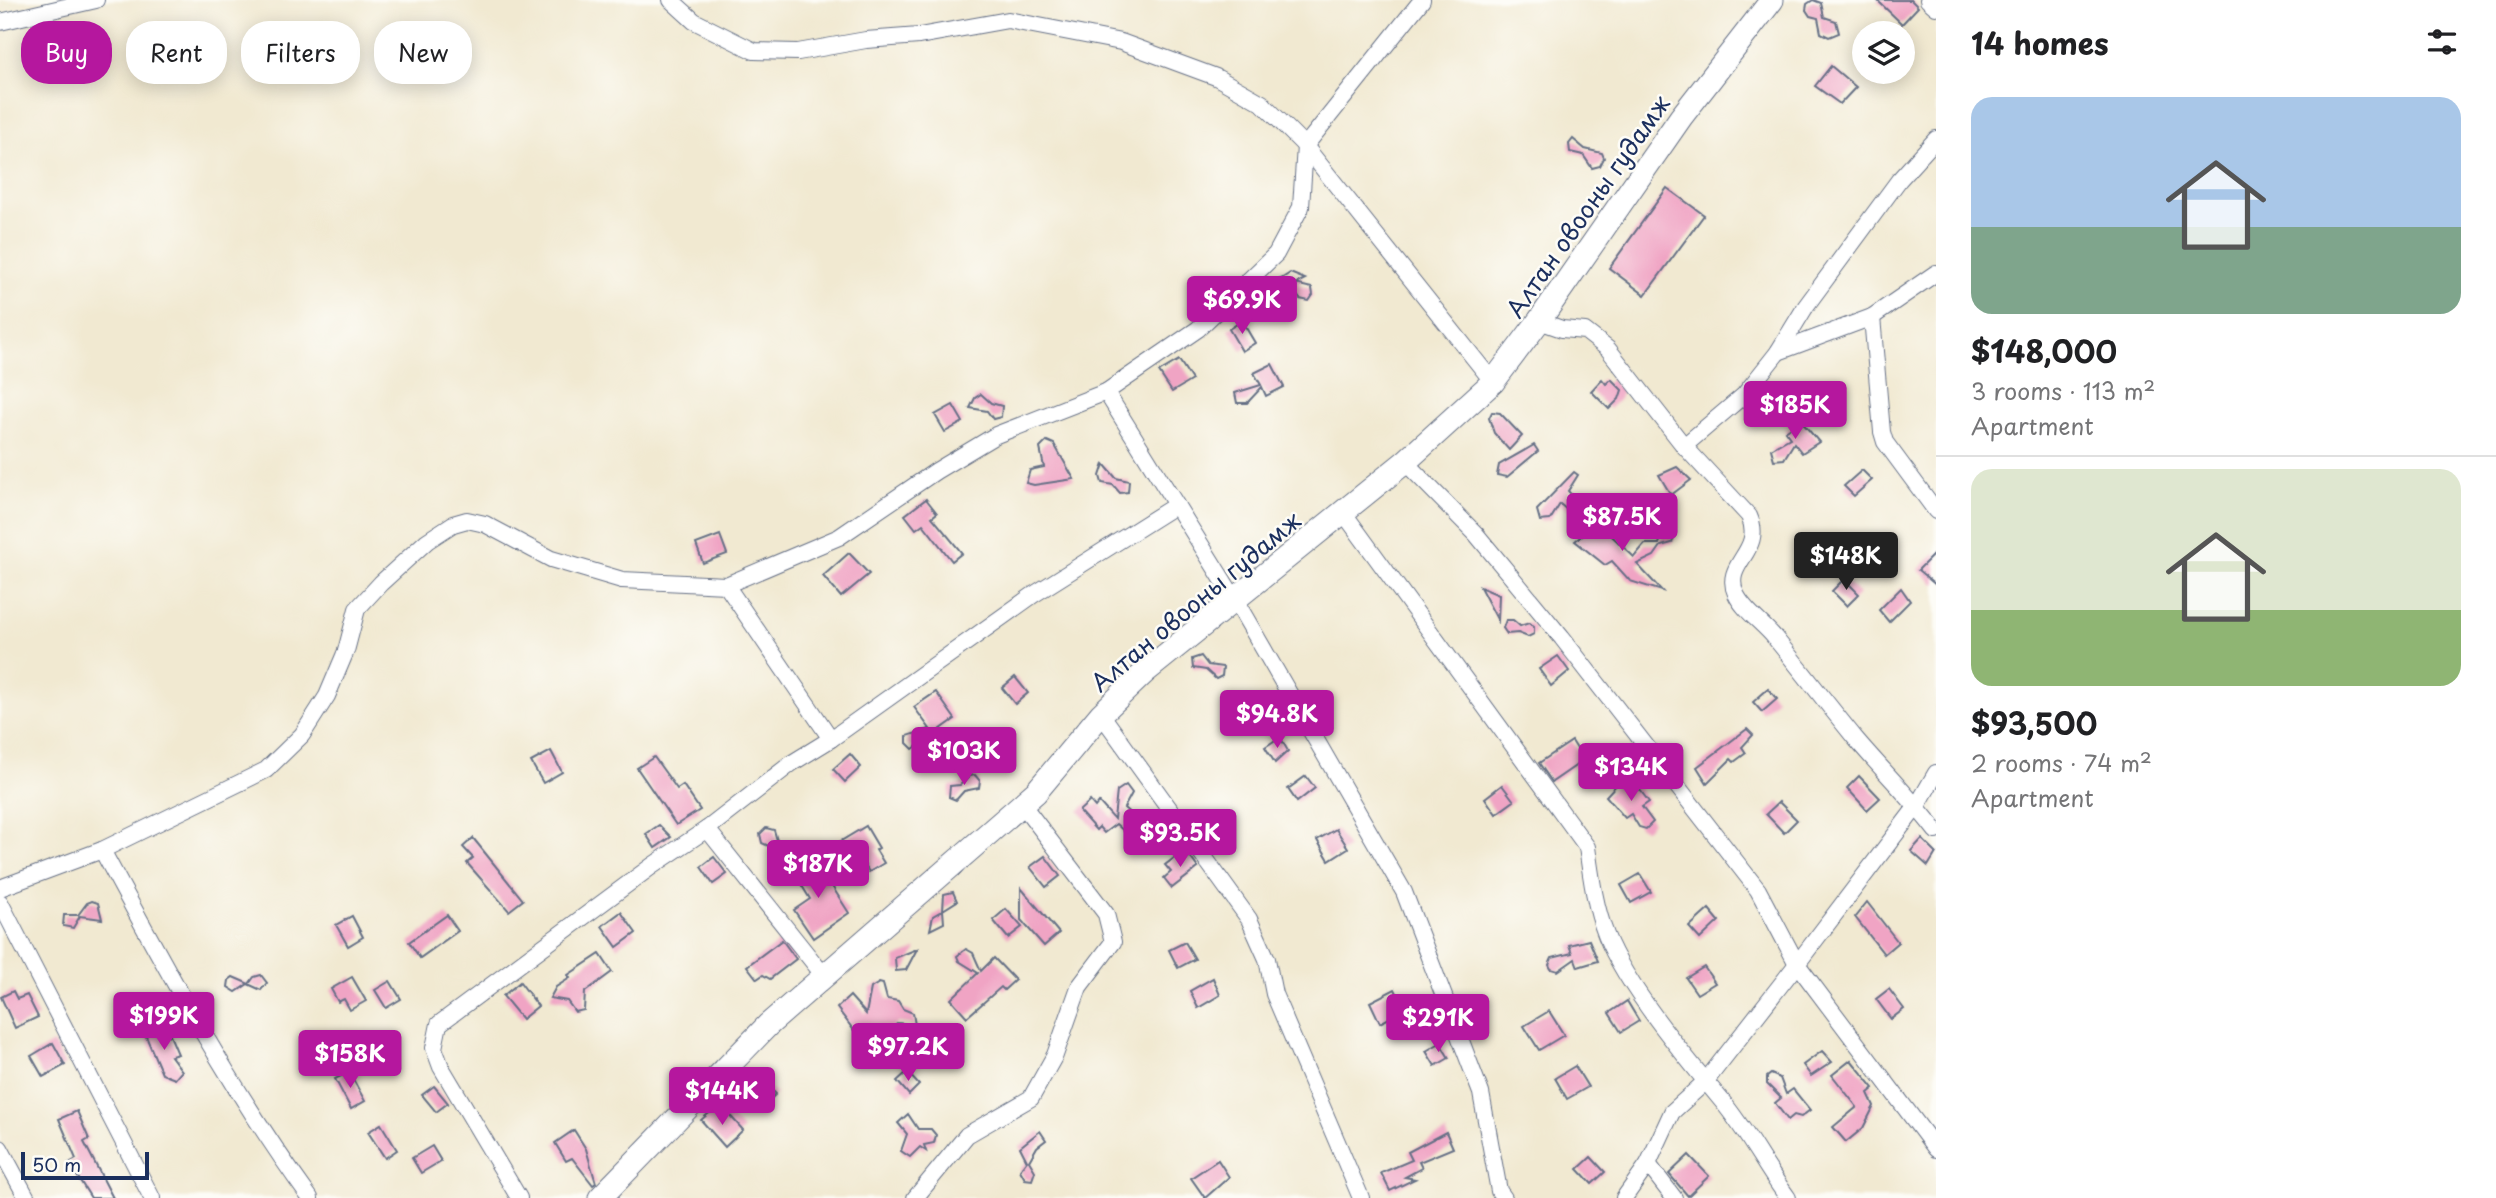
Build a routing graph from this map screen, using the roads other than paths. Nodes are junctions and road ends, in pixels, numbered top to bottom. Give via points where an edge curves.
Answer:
1 (96, 0) edge
2 (671, 0) edge
3 (1422, 0) edge
4 (1772, 0) edge
5 (1928, 0) edge
6 (1936, 7) edge
7 (0, 22) edge
8 (1936, 139) edge
9 (1305, 146) junction
10 (1936, 274) edge
11 (1872, 317) junction
12 (1539, 321) junction
13 (1778, 352) junction
14 (1493, 382) junction
15 (1106, 392) junction
16 (1684, 446) junction
17 (1405, 462) junction
18 (1176, 505) junction
19 (1936, 511) edge
20 (1343, 512) junction
21 (726, 585) junction
22 (1234, 598) junction
23 (1101, 715) junction
24 (831, 740) junction
25 (1936, 773) edge
26 (1022, 804) junction
27 (1917, 806) junction
28 (707, 829) junction
29 (1936, 831) edge
30 (102, 850) junction
31 (0, 888) edge
32 (0, 902) edge
33 (1797, 964) junction
34 (825, 977) junction
35 (1705, 1082) junction
36 (0, 1148) edge
37 (1936, 1149) edge
38 (1648, 1164) junction
39 (27, 1198) edge
40 (152, 1198) edge
41 (310, 1198) edge
42 (519, 1198) edge
43 (600, 1198) edge
44 (915, 1198) edge
45 (1361, 1198) edge
46 (1504, 1198) edge
47 (1624, 1198) edge
48 (1674, 1198) edge
49 (1788, 1198) edge

1 - 7 street
2 - 9 street via 694,21 754,51 798,51 1009,20 1121,42 1216,77 1262,103
3 - 9 street
4 - 12 main road, Алтан овооны гудамж via 1681,117
5 - 6 street
8 - 13 street via 1899,180 1805,306
9 - 14 street
9 - 15 street via 1301,207 1276,254 1198,329
10 - 11 street
11 - 13 street
11 - 19 street via 1885,442
12 - 14 main road, Алтан овооны гудамж
12 - 16 street via 1585,331 1608,349
13 - 16 street via 1744,395
14 - 17 main road, Алтан овооны гудамж
15 - 18 street
15 - 21 street via 996,435 839,537
16 - 27 street via 1754,526 1753,543 1735,571 1732,584 1737,598 1762,621 1856,739
17 - 20 main road, Алтан овооны гудамж
17 - 33 street via 1476,534 1562,638 1758,890
18 - 22 street
18 - 24 street via 1033,595
20 - 22 main road, Алтан овооны гудамж
20 - 35 street via 1587,847 1606,935 1620,964
21 - 24 street
21 - 30 street via 622,580 551,559 485,524 467,520 453,524 427,541 357,609 327,696 302,735 266,770
22 - 23 main road, Алтан овооны гудамж
22 - 46 street via 1404,892 1481,1093
23 - 26 main road, Алтан овооны гудамж
23 - 45 street via 1249,919 1267,959 1274,994
24 - 28 street via 792,763
25 - 27 street
26 - 34 main road, Алтан овооны гудамж
26 - 44 street via 1106,914 1113,942 1079,987 1055,1055 1031,1098 967,1135
27 - 29 street
27 - 33 street
28 - 34 street
28 - 42 street via 439,1024 434,1048 441,1067
30 - 31 street
30 - 41 street via 193,1019
32 - 40 street
33 - 35 street
33 - 37 street
34 - 43 main road, Алтан овооны гудамж via 768,1026
35 - 38 street via 1672,1112
35 - 49 street
36 - 39 street
38 - 47 street
38 - 48 street

